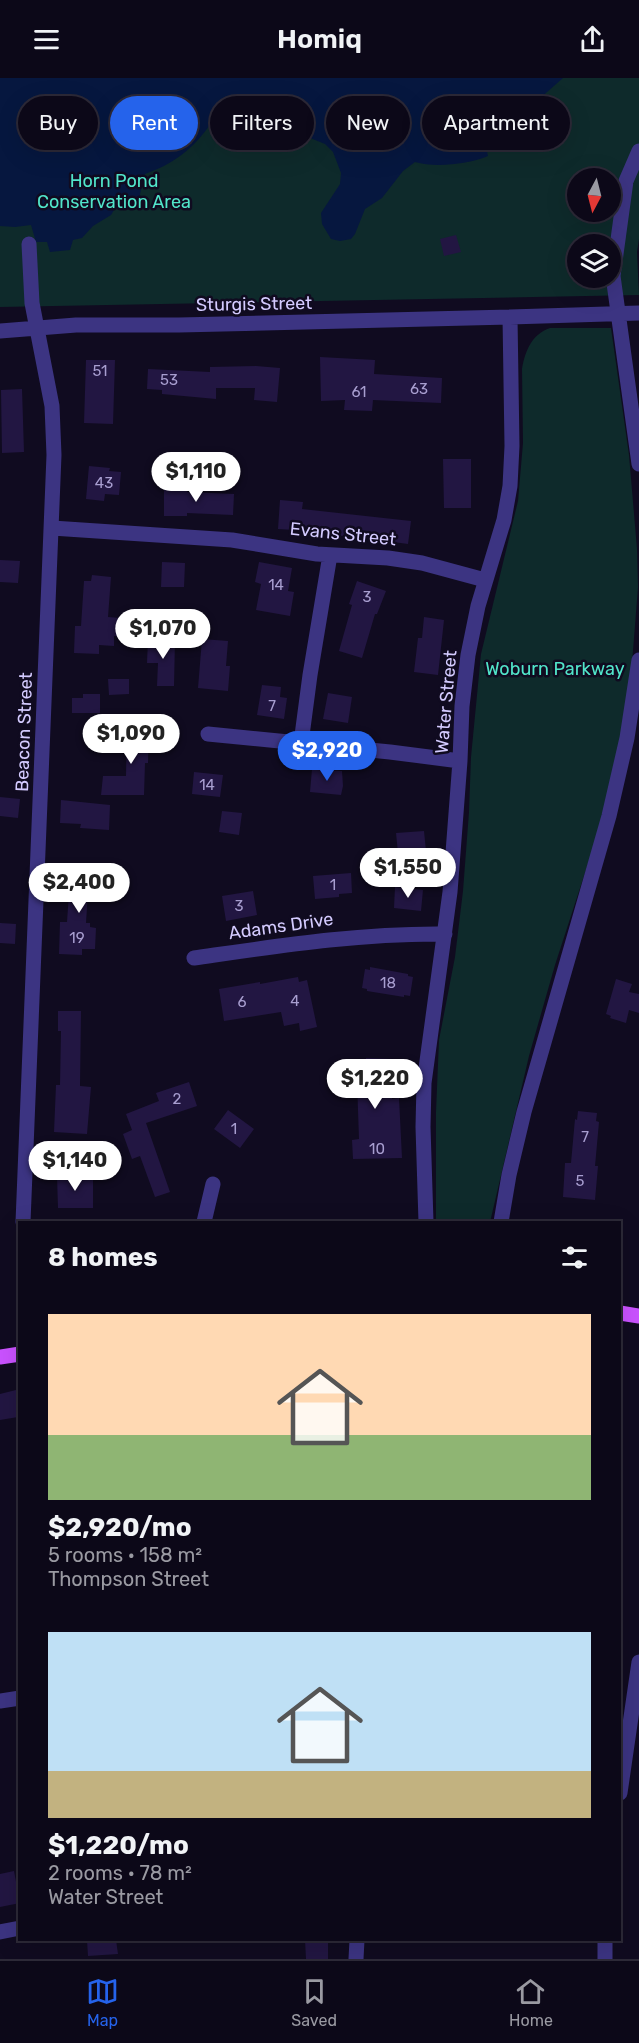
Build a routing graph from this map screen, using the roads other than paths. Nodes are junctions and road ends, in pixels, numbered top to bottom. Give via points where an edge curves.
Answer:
1 (639, 151) edge
2 (29, 244) dead end
3 (618, 313) junction
4 (639, 313) edge
5 (510, 317) junction
6 (36, 328) junction
7 (0, 331) edge
8 (639, 464) edge
9 (52, 528) junction
10 (330, 555) junction
11 (485, 580) junction
12 (639, 660) edge
13 (208, 734) dead end
14 (301, 743) junction
15 (460, 761) junction
16 (445, 934) junction
17 (194, 958) dead end
18 (213, 1184) dead end
19 (501, 1218) edge
20 (23, 1221) edge
21 (204, 1221) edge
22 (426, 1221) edge
23 (621, 1313) edge
24 (639, 1316) edge
25 (18, 1354) edge
26 (0, 1357) edge
27 (639, 1662) edge
28 (18, 1698) edge
29 (0, 1701) edge
30 (621, 1786) edge
31 (18, 1928) edge
32 (0, 1932) edge
33 (357, 1941) edge
34 (605, 1941) edge
35 (357, 1959) edge
36 (605, 1959) edge

1 - 3 street via 626,181 614,264
2 - 6 street, Beacon Street
3 - 4 street
3 - 5 street
3 - 8 street
5 - 6 street, Sturgis Street
5 - 11 street, Water Street via 510,486
6 - 7 street, Sturgis Street
6 - 9 street, Beacon Street via 54,418
9 - 10 street, Evans Street via 242,541
9 - 20 street, Beacon Street
10 - 11 street, Evans Street via 405,560
10 - 14 street
11 - 15 street, Water Street via 468,655
12 - 19 street via 609,816 524,1112
13 - 14 street
14 - 15 street
15 - 16 street, Water Street
16 - 17 street, Adams Drive via 348,937
16 - 22 street, Water Street via 424,1083
18 - 21 street
23 - 24 main road
25 - 26 main road
27 - 30 street
28 - 29 street
31 - 32 street
33 - 35 street
34 - 36 street

